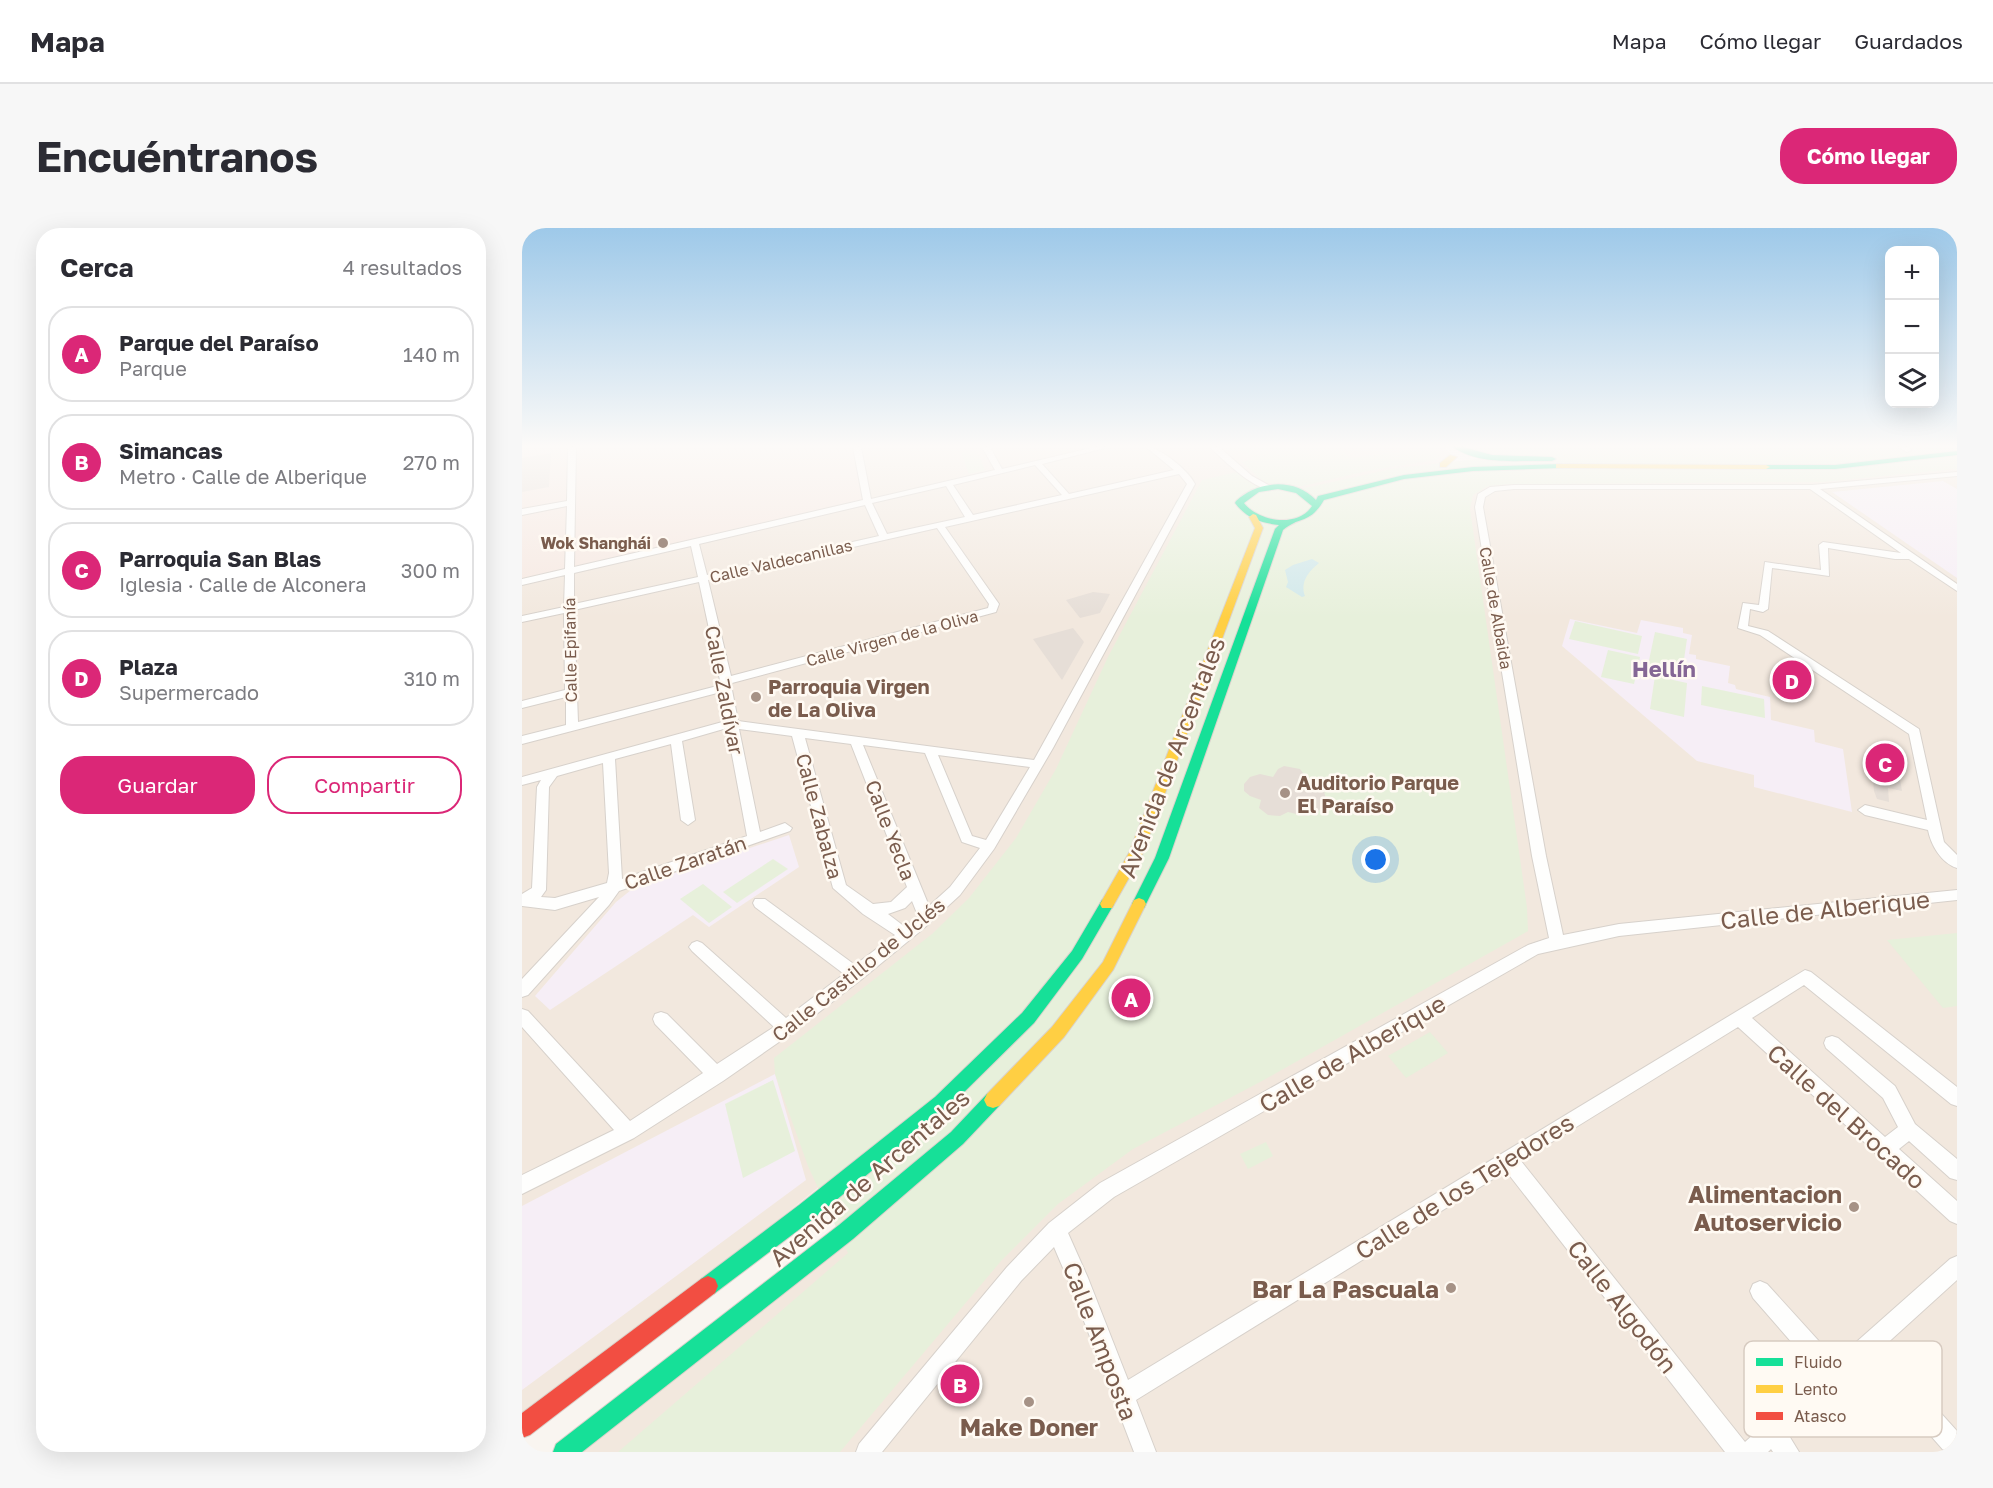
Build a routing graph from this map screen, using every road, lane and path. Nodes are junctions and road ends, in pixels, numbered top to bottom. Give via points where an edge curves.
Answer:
1 (566, 504) edge
2 (572, 504) edge
3 (863, 504) edge
4 (869, 504) edge
5 (962, 504) edge
6 (1037, 504) edge
7 (1180, 504) edge
8 (1239, 504) edge
9 (1480, 504) edge
10 (1836, 504) edge
11 (1316, 505) edge
12 (522, 512) edge
13 (1253, 517) junction
14 (971, 519) junction
15 (1290, 520) junction
16 (939, 525) junction
17 (884, 537) junction
18 (695, 543) junction
19 (1910, 556) junction
20 (570, 572) junction
21 (703, 578) junction
22 (522, 582) edge
23 (1957, 588) edge
24 (570, 608) junction
25 (522, 619) edge
26 (726, 684) junction
27 (570, 692) junction
28 (522, 705) edge
29 (733, 723) junction
30 (572, 727) junction
31 (798, 735) junction
32 (676, 738) junction
33 (522, 740) edge
34 (856, 742) junction
35 (930, 751) junction
36 (609, 758) junction
37 (1037, 764) junction
38 (552, 773) junction
39 (522, 781) edge
40 (1865, 810) dead end
41 (687, 820) dead end
42 (1935, 827) junction
43 (785, 828) dead end
44 (754, 838) junction
45 (989, 846) junction
46 (1957, 863) edge
47 (614, 887) junction
48 (914, 888) junction
49 (1957, 895) edge
50 (525, 900) edge
51 (760, 903) dead end
52 (868, 910) junction
53 (926, 917) junction
54 (906, 934) junction
55 (1557, 942) junction
56 (697, 947) dead end
57 (856, 974) junction
58 (522, 990) edge
59 (522, 1016) edge
60 (1739, 1017) junction
61 (661, 1019) dead end
62 (786, 1028) junction
63 (1832, 1043) dead end
64 (717, 1075) junction
65 (1957, 1098) edge
66 (1909, 1130) junction
67 (628, 1132) junction
68 (1883, 1150) junction
69 (1508, 1160) junction
70 (1957, 1171) edge
71 (522, 1185) edge
72 (1957, 1214) edge
73 (1056, 1230) junction
74 (1954, 1276) edge
75 (1760, 1291) dead end
76 (1805, 1341) edge
77 (1874, 1341) edge
78 (1123, 1396) junction
79 (522, 1427) edge
80 (1942, 1431) edge
81 (1768, 1437) edge
82 (1775, 1437) edge
83 (1957, 1448) edge
84 (564, 1452) edge
85 (869, 1452) edge
86 (1145, 1452) edge
87 (1739, 1452) edge
88 (1751, 1452) edge
89 (1788, 1452) edge

1 - 12 street
2 - 20 street, Calle Epifanía
3 - 18 street
4 - 17 street
5 - 14 street
6 - 14 street, Calle Valdecanillas
7 - 37 street, Calle Castillo de Uclés
8 - 13 main road via 1242,511
9 - 55 street, Calle de Albaida
10 - 19 street
11 - 15 main road via 1307,516
13 - 15 main road
13 - 79 main road, Avenida de Arcentales via 1259,528 1136,854 1077,955 1028,1018 941,1103 806,1212
14 - 16 street, Calle Valdecanillas
15 - 84 main road, Avenida de Arcentales via 1279,529 1162,858 1108,966 1058,1032 930,1161 846,1232
16 - 17 street, Calle Valdecanillas
16 - 26 street, Calle Virgen de la Oliva via 994,603 992,610
17 - 21 street, Calle Valdecanillas
18 - 20 street
18 - 21 street, Calle Zaldívar
19 - 23 street
19 - 42 street via 1823,545 1826,574 1768,564 1763,609 1746,605 1743,628 1764,633 1915,732
20 - 22 street
20 - 24 street, Calle Epifanía
21 - 24 street, Calle Valdecanillas
21 - 26 street, Calle Zaldívar
24 - 25 street, Calle Valdecanillas
24 - 27 street, Calle Epifanía
26 - 29 street, Calle Zaldívar
26 - 30 street, Calle Virgen de la Oliva
27 - 28 street
27 - 30 street, Calle Epifanía
29 - 31 street
29 - 32 street
29 - 44 street, Calle Zaldívar
30 - 33 street, Calle Virgen de la Oliva
31 - 34 street
31 - 52 street, Calle Zabalza via 840,888
32 - 36 street
32 - 41 street
34 - 35 street
34 - 48 street, Calle Yecla
35 - 37 street
35 - 45 street via 967,839
36 - 38 street
36 - 47 street
37 - 45 street, Calle Castillo de Uclés
38 - 39 street
38 - 50 street via 543,787 538,890
40 - 42 street
42 - 46 street via 1938,844
43 - 44 street, Calle Zaratán
44 - 47 street, Calle Zaratán
45 - 53 street, Calle Castillo de Uclés via 955,891
47 - 50 street via 555,904
47 - 58 street, Calle Zaratán
48 - 52 street via 893,909
48 - 53 street, Calle Yecla
49 - 55 street, Calle de Alberique via 1618,930
51 - 57 street
52 - 54 street, Calle Zabalza
53 - 54 street, Calle Castillo de Uclés
54 - 57 street, Calle Castillo de Uclés
55 - 73 street, Calle de Alberique via 1533,949 1107,1190
56 - 62 street
57 - 62 street, Calle Castillo de Uclés
59 - 67 street
60 - 65 street, Calle de los Tejedores via 1805,976
60 - 68 street, Calle del Brocado
60 - 69 street, Calle de los Tejedores
61 - 64 street
62 - 64 street, Calle Castillo de Uclés
63 - 66 street via 1890,1092
64 - 67 street, Calle Castillo de Uclés
66 - 68 street
66 - 70 street
67 - 71 street, Calle Castillo de Uclés
68 - 72 street, Calle del Brocado
69 - 78 street, Calle de los Tejedores
69 - 87 street, Calle Algodón
73 - 78 street, Calle Amposta
73 - 85 street, Calle de Alberique via 1014,1274
74 - 77 street
75 - 76 street
78 - 86 street, Calle Amposta
80 - 83 street
81 - 88 street
82 - 89 street

